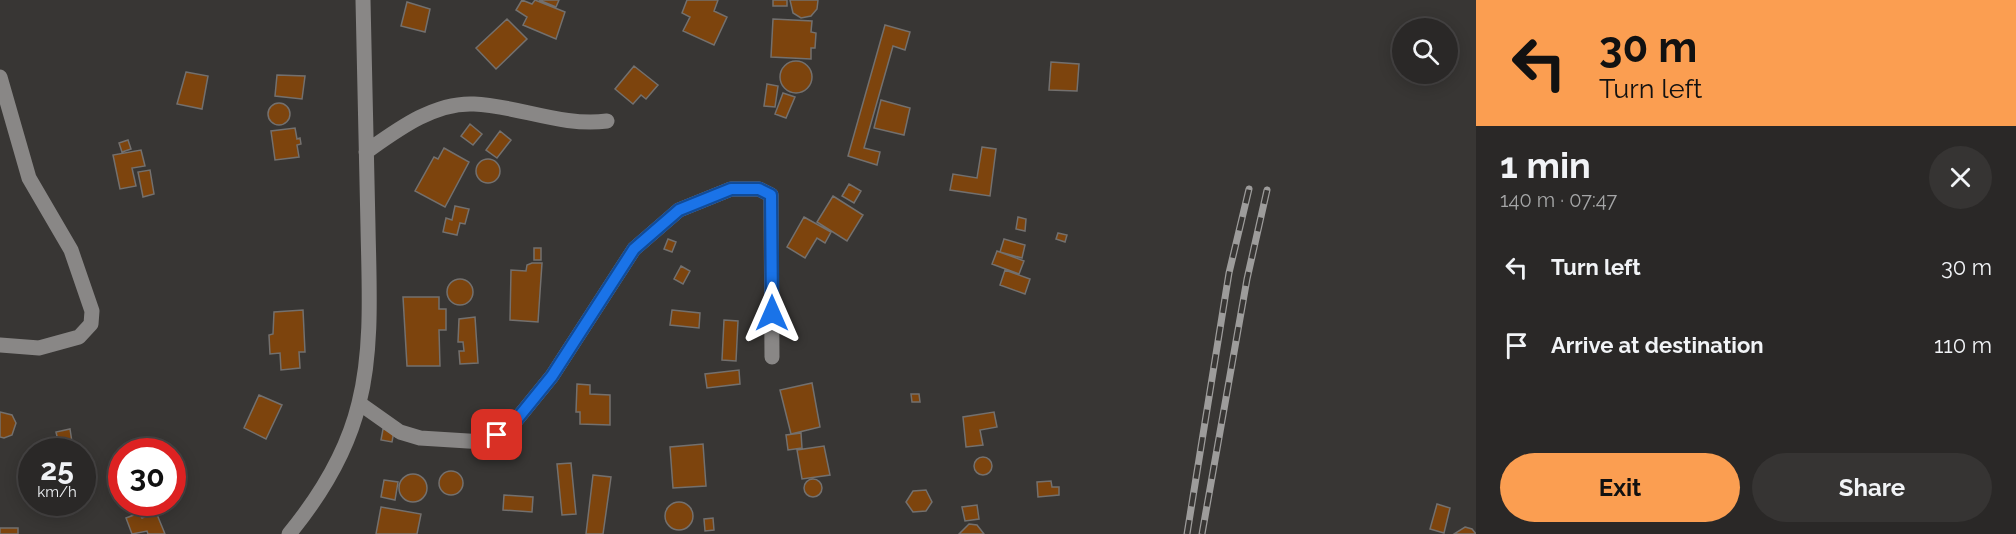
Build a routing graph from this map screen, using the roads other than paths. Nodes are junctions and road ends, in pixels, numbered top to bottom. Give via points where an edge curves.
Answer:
1 (363, 0) edge
2 (0, 77) edge
3 (607, 121) dead end
4 (366, 152) junction
5 (0, 345) edge
6 (772, 357) dead end
7 (359, 403) junction
8 (296, 531) edge

1 - 4 street
2 - 5 street via 29,178 71,250 92,311 91,324 79,337 39,348
3 - 4 street via 575,123 473,104 447,108 405,124
4 - 7 street via 367,341
6 - 7 street via 771,195 759,189 731,189 679,210 634,249 552,376 509,429 484,441 420,438 400,432
7 - 8 street via 340,457

